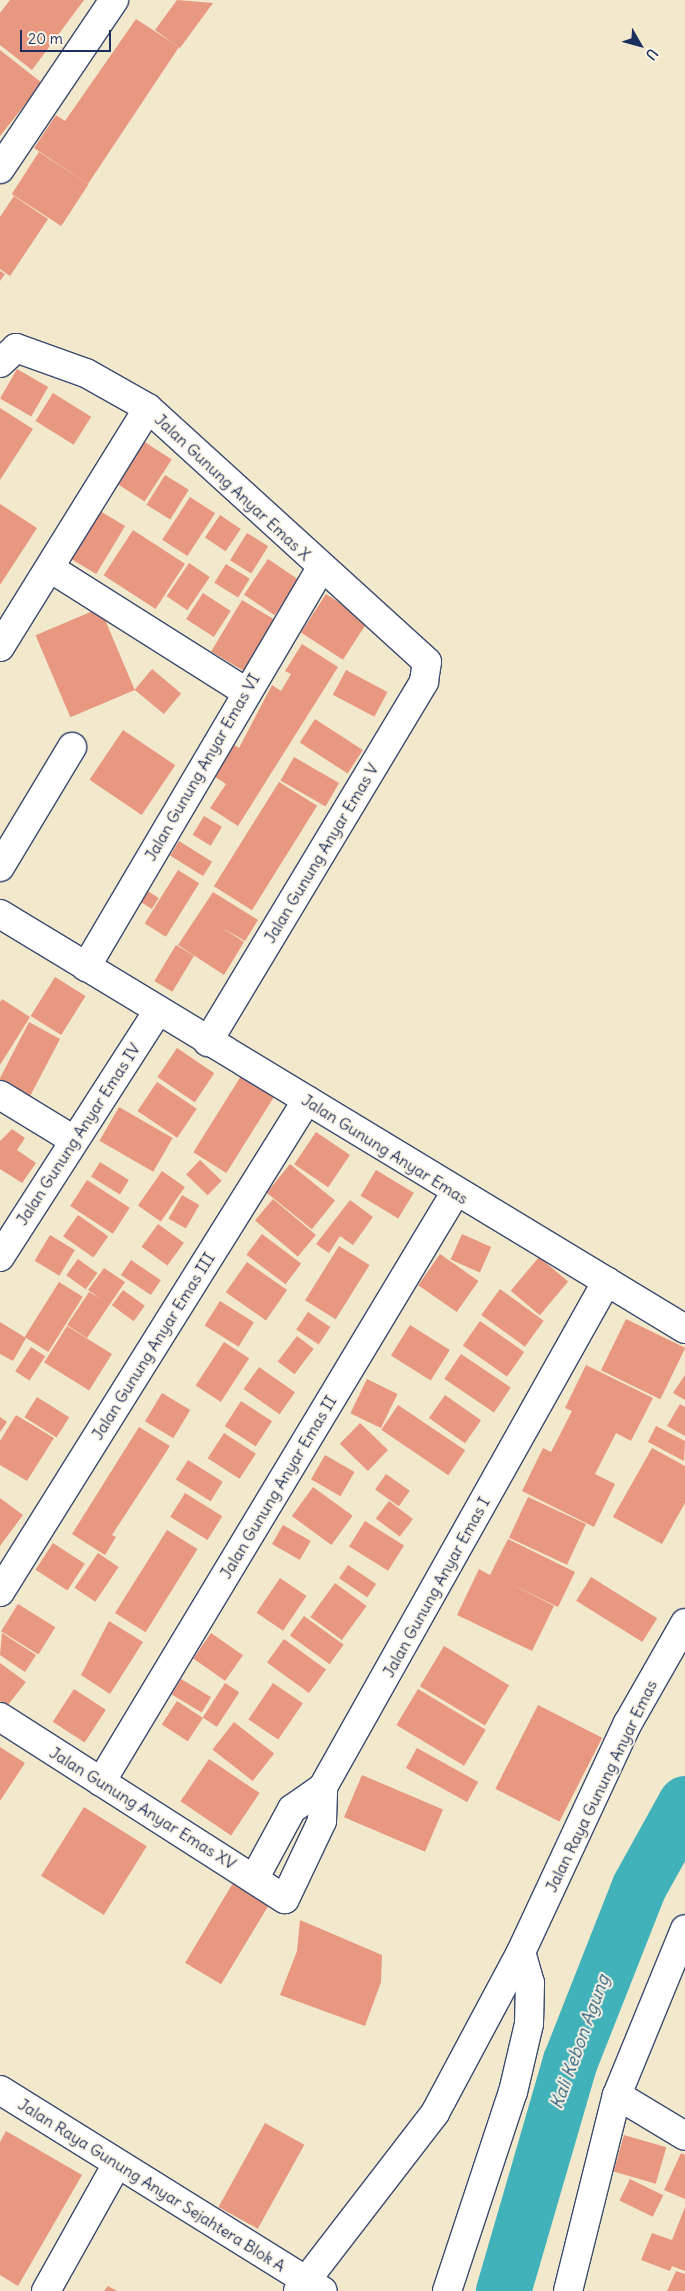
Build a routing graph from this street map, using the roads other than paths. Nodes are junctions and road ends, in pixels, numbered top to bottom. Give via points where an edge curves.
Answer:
1 (114, 0) edge
2 (0, 170) edge
3 (8, 355) edge
4 (148, 408) junction
5 (50, 568) junction
6 (320, 569) junction
7 (0, 647) edge
8 (427, 662) joint
9 (246, 692) junction
10 (72, 747) dead end
11 (0, 867) edge
12 (0, 914) edge
13 (86, 967) junction
14 (158, 1011) junction
15 (208, 1042) junction
16 (0, 1095) edge
17 (307, 1100) junction
18 (72, 1139) junction
19 (455, 1193) junction
20 (0, 1257) edge
21 (607, 1281) junction
22 (685, 1329) edge
23 (0, 1592) edge
24 (685, 1623) edge
25 (0, 1717) edge
26 (101, 1782) junction
27 (323, 1787) junction
28 (254, 1879) junction
29 (285, 1899) joint
30 (685, 1929) edge
31 (521, 1952) junction
32 (0, 2090) edge
33 (617, 2095) junction
34 (685, 2136) edge
35 (117, 2164) junction
36 (309, 2287) edge
37 (46, 2291) edge
38 (447, 2291) edge
39 (568, 2291) edge

1 - 2 street
3 - 4 street, Jalan Gunung Anyar Emas X via 86,373
4 - 5 street
4 - 6 street, Jalan Gunung Anyar Emas X
5 - 7 street
5 - 9 street
6 - 8 street, Jalan Gunung Anyar Emas X
6 - 9 street, Jalan Gunung Anyar Emas VI
8 - 15 street, Jalan Gunung Anyar Emas V via 424,682
9 - 13 street, Jalan Gunung Anyar Emas VI
10 - 11 street
12 - 13 street, Jalan Gunung Anyar Emas
13 - 14 street, Jalan Gunung Anyar Emas
14 - 15 street, Jalan Gunung Anyar Emas
14 - 18 street, Jalan Gunung Anyar Emas IV
15 - 17 street, Jalan Gunung Anyar Emas
16 - 18 street
17 - 19 street, Jalan Gunung Anyar Emas
17 - 23 street, Jalan Gunung Anyar Emas III
18 - 20 street, Jalan Gunung Anyar Emas IV
19 - 21 street, Jalan Gunung Anyar Emas
19 - 26 street, Jalan Gunung Anyar Emas II
21 - 22 street, Jalan Gunung Anyar Emas
21 - 27 street, Jalan Gunung Anyar Emas I
24 - 31 street, Jalan Raya Gunung Anyar Emas via 628,1723
25 - 26 street, Jalan Gunung Anyar Emas XV
26 - 28 street, Jalan Gunung Anyar Emas XV
27 - 28 street via 292,1809
27 - 29 street, Jalan Gunung Anyar Emas I via 322,1822
28 - 29 street, Jalan Gunung Anyar Emas XV
30 - 33 street
31 - 36 street, Jalan Raya Gunung Anyar Emas via 435,2113
31 - 38 street via 530,1983 529,2024 510,2101
32 - 35 street, Jalan Raya Gunung Anyar Sejahtera Blok A
33 - 34 street
33 - 39 street
35 - 36 street, Jalan Raya Gunung Anyar Sejahtera Blok A
35 - 37 street

